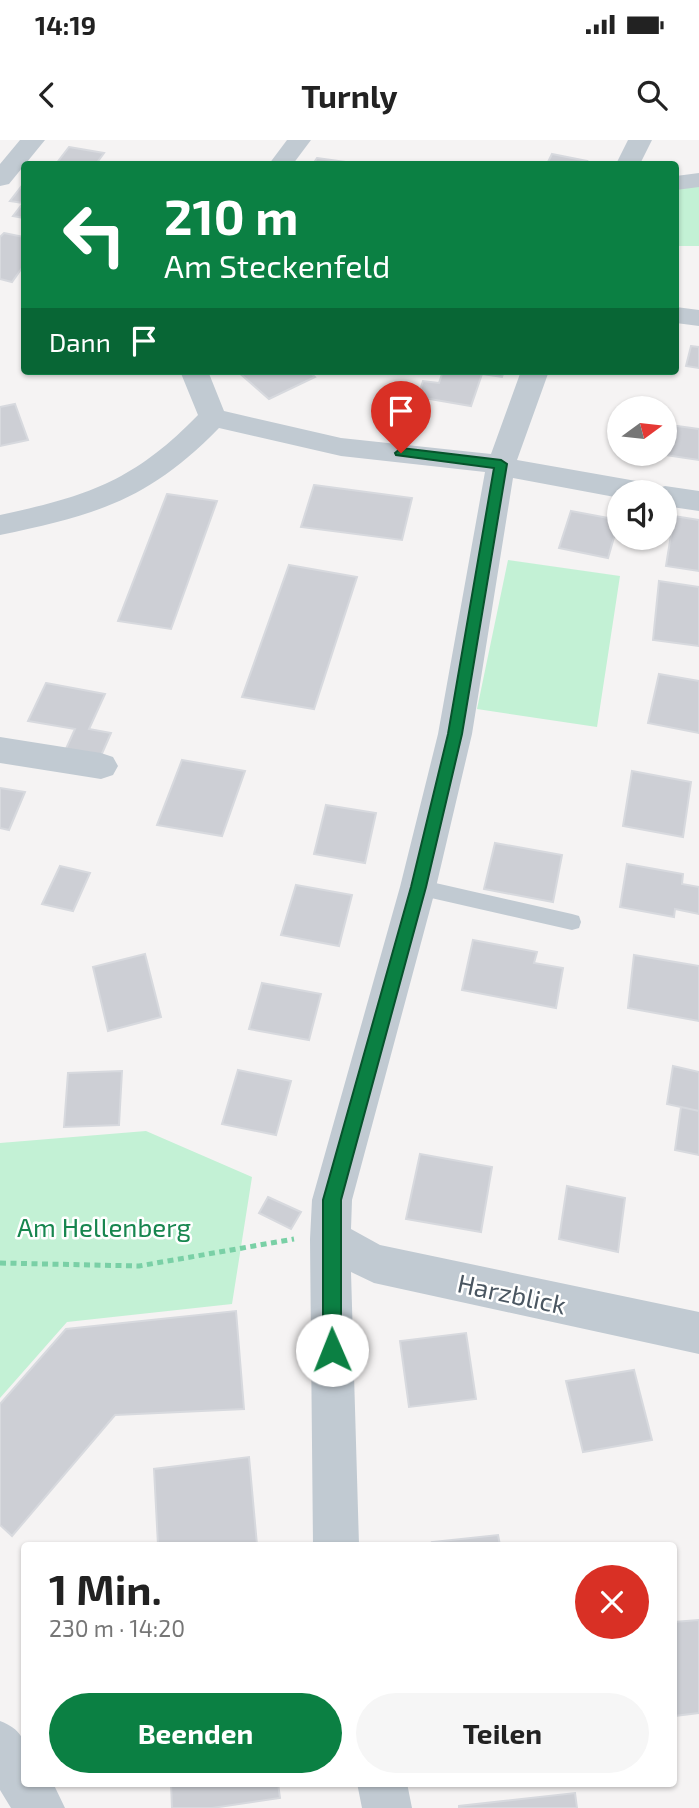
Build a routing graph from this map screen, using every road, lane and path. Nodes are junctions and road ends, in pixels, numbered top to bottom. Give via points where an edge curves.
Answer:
1 (33, 140) edge
2 (299, 140) edge
3 (640, 140) edge
4 (283, 161) edge
5 (630, 161) edge
6 (0, 179) edge
7 (699, 180) edge
8 (679, 183) edge
9 (679, 315) edge
10 (699, 318) edge
11 (196, 375) edge
12 (534, 375) edge
13 (213, 417) junction
14 (501, 464) junction
15 (607, 486) edge
16 (677, 498) edge
17 (699, 501) edge
18 (0, 525) edge
19 (0, 751) edge
20 (101, 766) dead end
21 (418, 887) junction
22 (572, 922) dead end
23 (330, 1239) junction
24 (0, 1263) edge
25 (699, 1333) edge
26 (336, 1542) edge
27 (0, 1745) edge
28 (21, 1778) edge
29 (27, 1787) edge
30 (383, 1787) edge
31 (40, 1808) edge
32 (387, 1808) edge

1 - 6 street
2 - 4 street
3 - 5 street
7 - 8 street
9 - 10 street
11 - 13 street
12 - 14 street
13 - 14 street via 341,447
13 - 18 street via 167,460 97,502
14 - 15 street
14 - 21 street via 455,734
16 - 17 street
19 - 20 street
21 - 22 lane
21 - 23 street via 332,1200
23 - 24 path via 280,1239 139,1266
23 - 25 street, Harzblick via 374,1264
23 - 26 street
27 - 28 street
29 - 31 street
30 - 32 street

